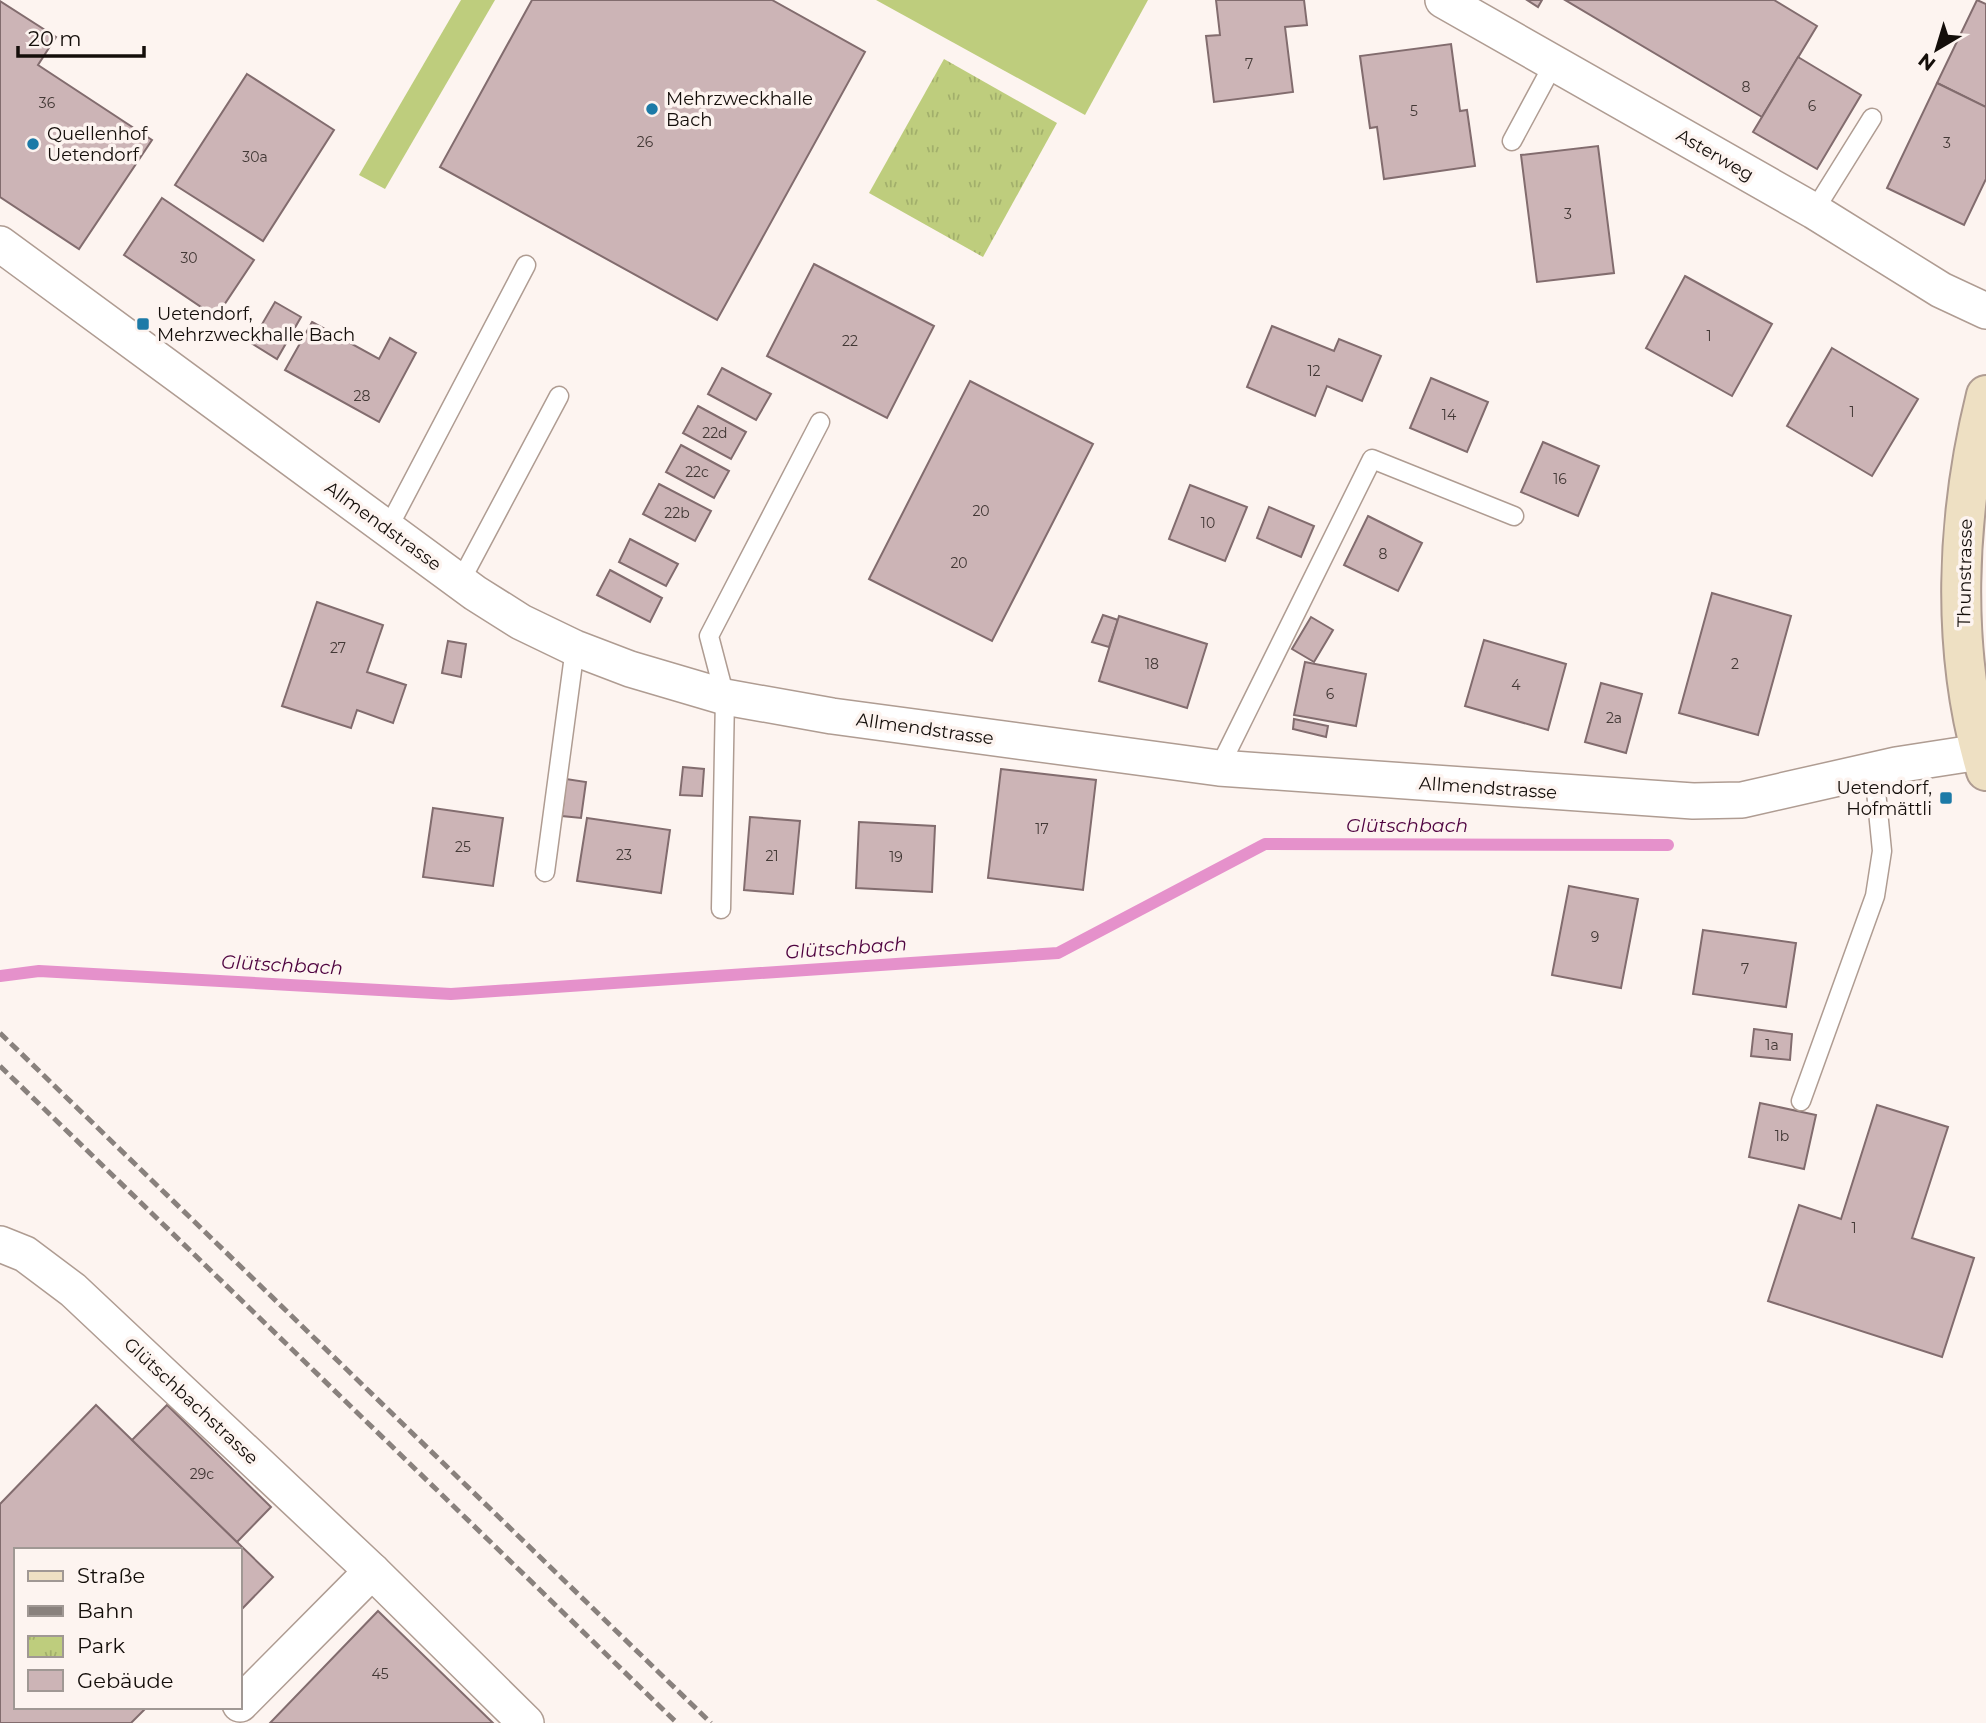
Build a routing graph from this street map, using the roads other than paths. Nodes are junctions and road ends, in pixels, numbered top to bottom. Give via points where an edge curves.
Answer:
1 (1443, 0) edge
2 (1554, 63) junction
3 (1872, 118) dead end
4 (1513, 141) dead end
5 (1814, 211) junction
6 (0, 244) edge
7 (526, 265) dead end
8 (1986, 311) edge
9 (1986, 395) edge
10 (559, 396) dead end
11 (820, 422) dead end
12 (1979, 463) edge
13 (1514, 516) dead end
14 (387, 530) junction
15 (460, 582) junction
16 (575, 648) junction
17 (725, 697) junction
18 (1983, 762) edge
19 (1219, 768) junction
20 (1874, 771) junction
21 (545, 872) dead end
22 (721, 909) dead end
23 (1801, 1101) dead end
24 (0, 1244) edge
25 (372, 1571) junction
26 (242, 1702) edge
27 (235, 1709) edge
28 (221, 1723) edge
29 (526, 1723) edge

1 - 2 street, Asterweg
2 - 4 lane
2 - 5 street, Asterweg
3 - 5 lane
5 - 8 street, Asterweg via 1941,290
6 - 14 street, Allmendstrasse
7 - 14 lane
9 - 12 main road, Thunstrasse
10 - 15 lane
11 - 17 lane via 709,636
12 - 18 main road, Thunstrasse via 1963,539 1962,603 1967,678
13 - 19 lane via 1372,459
14 - 15 street, Allmendstrasse
15 - 16 street, Allmendstrasse via 521,622
16 - 17 street, Allmendstrasse
16 - 21 lane
17 - 19 street, Allmendstrasse via 832,716
17 - 22 lane
18 - 20 street, Allmendstrasse
19 - 20 street, Allmendstrasse via 1693,801 1742,800
20 - 23 lane via 1882,850 1878,884
24 - 25 street, Glütschbachstrasse via 25,1254 73,1290
25 - 26 street
25 - 29 street, Glütschbachstrasse
27 - 28 street

